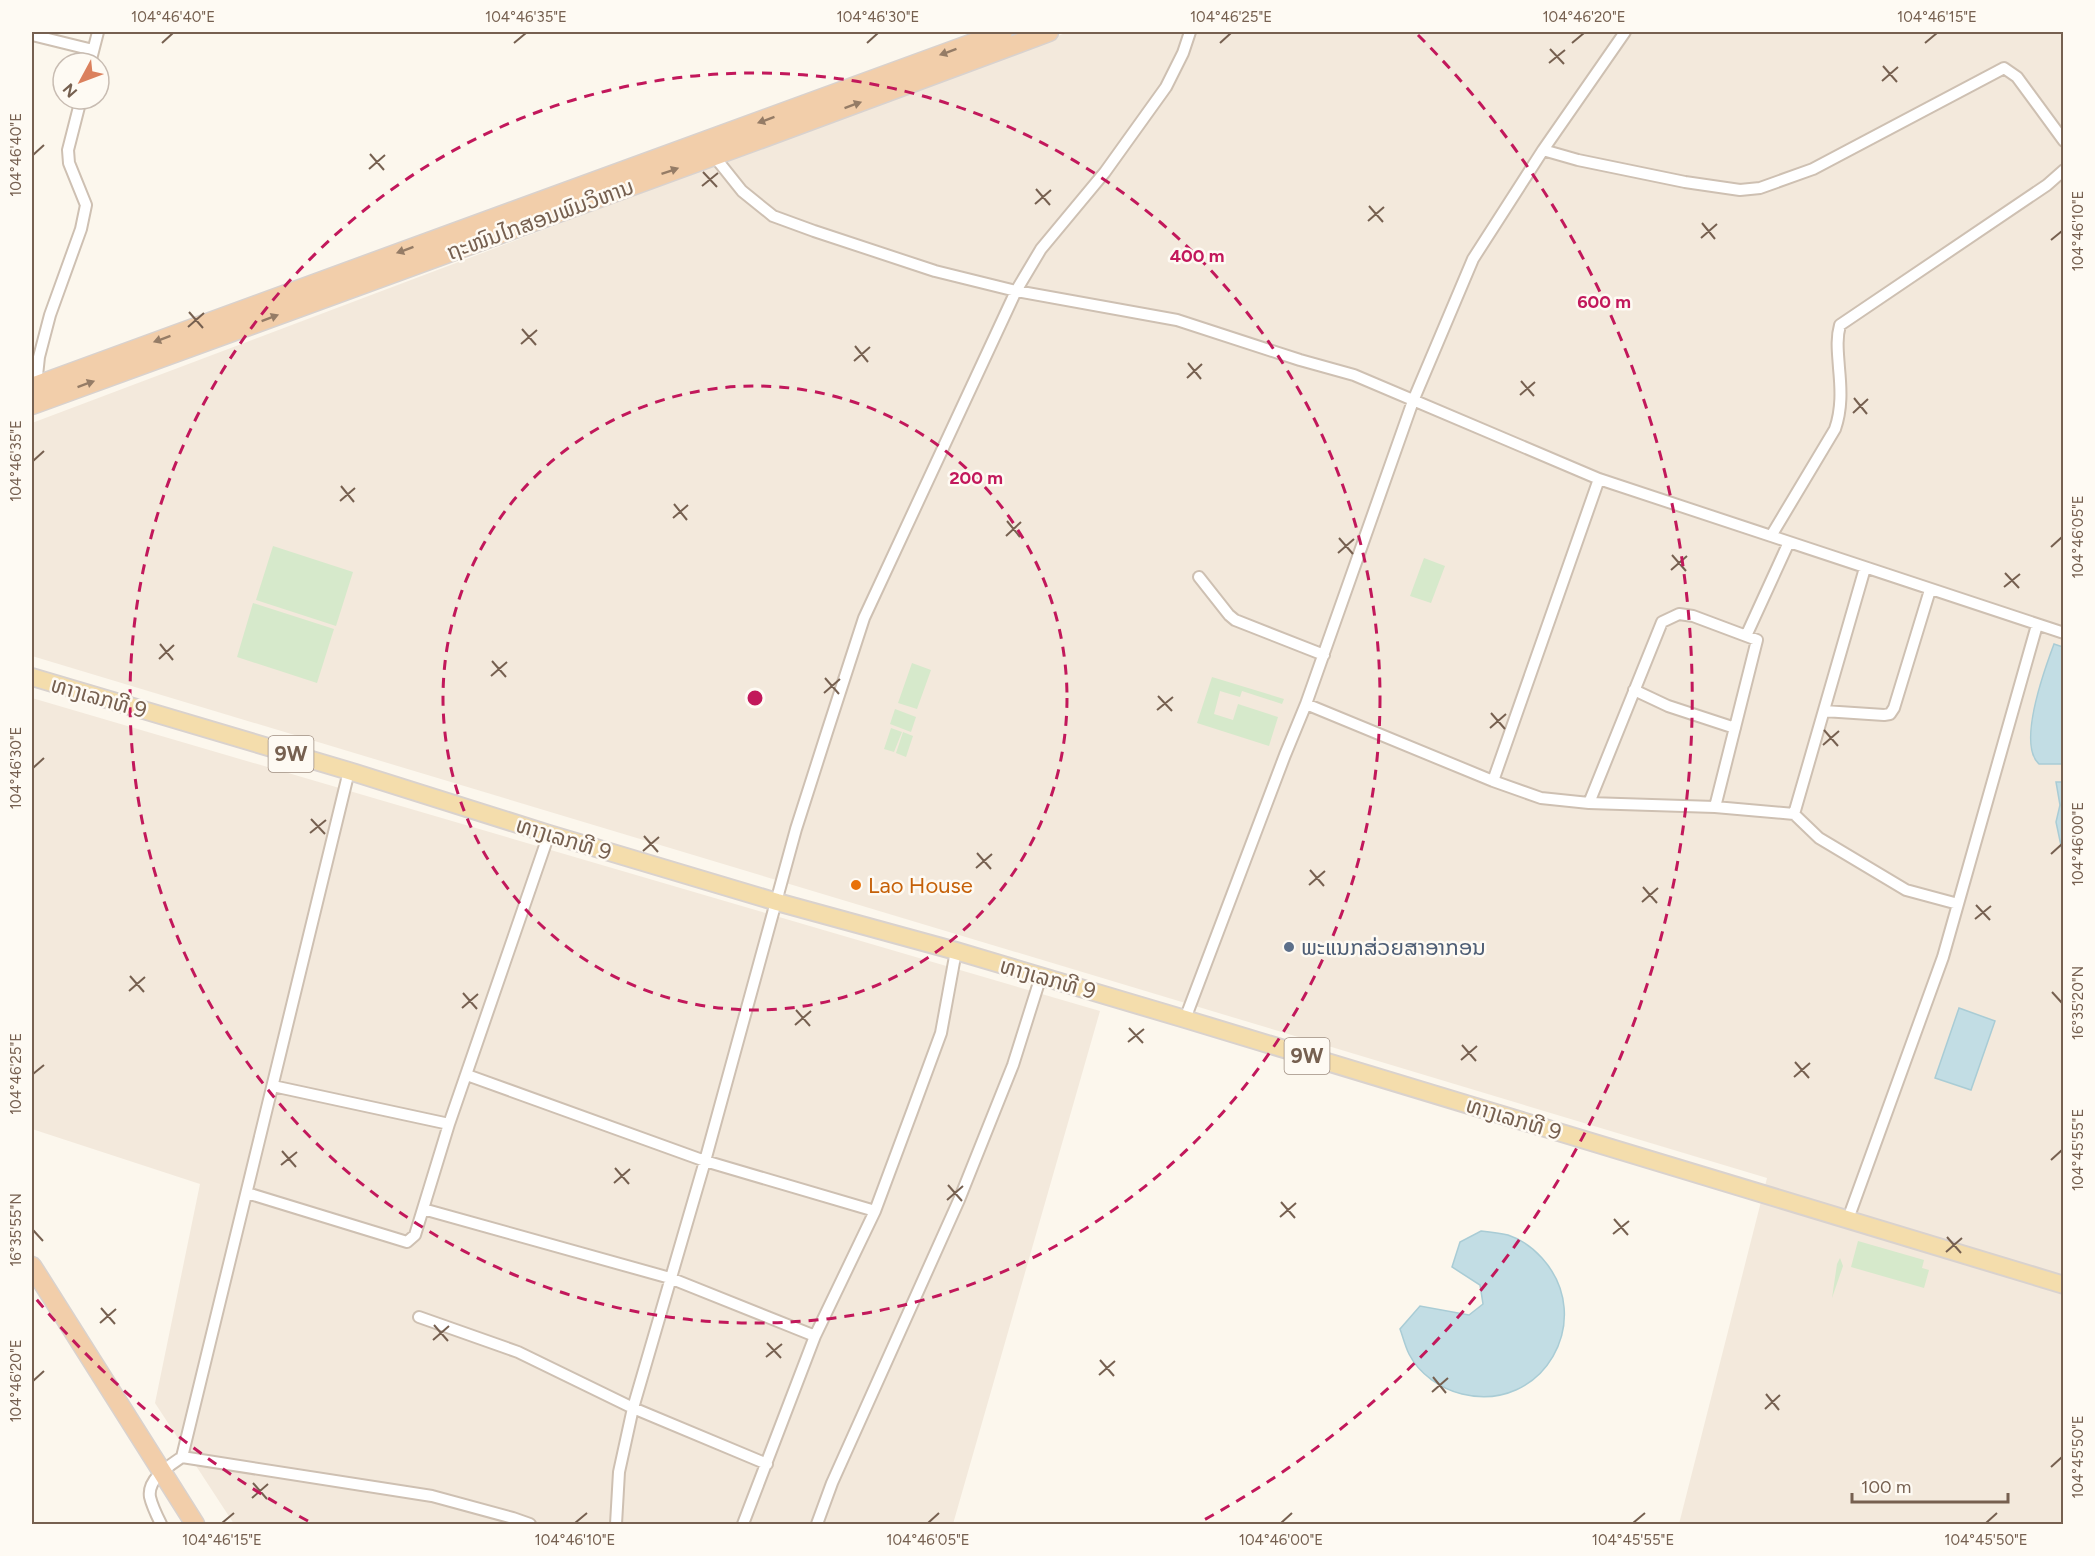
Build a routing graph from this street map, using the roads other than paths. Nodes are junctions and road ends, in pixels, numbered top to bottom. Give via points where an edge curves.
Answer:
1 (98, 32) edge
2 (1049, 32) edge
3 (1190, 32) edge
4 (1625, 32) edge
5 (987, 34) edge
6 (32, 35) edge
7 (93, 50) joint
8 (78, 111) edge
9 (2064, 141) edge
10 (1543, 150) junction
11 (714, 156) junction
12 (2064, 170) edge
13 (1016, 291) junction
14 (35, 394) edge
15 (1413, 401) junction
16 (1599, 479) junction
17 (1771, 536) junction
18 (1789, 542) junction
19 (1865, 568) junction
20 (1199, 577) dead end
21 (1930, 590) junction
22 (2037, 626) junction
23 (2064, 633) edge
24 (1746, 636) junction
25 (1323, 655) junction
26 (32, 677) edge
27 (1634, 690) junction
28 (1306, 704) junction
29 (1824, 711) junction
30 (1735, 728) junction
31 (349, 771) junction
32 (1493, 781) junction
33 (1589, 803) junction
34 (1715, 807) junction
35 (1794, 814) junction
36 (549, 834) junction
37 (777, 902) junction
38 (1958, 904) junction
39 (956, 951) junction
40 (1041, 976) junction
41 (1185, 1019) junction
42 (467, 1075) junction
43 (273, 1086) junction
44 (449, 1124) junction
45 (705, 1161) junction
46 (247, 1193) junction
47 (423, 1209) junction
48 (875, 1211) junction
49 (1848, 1219) junction
50 (32, 1266) edge
51 (670, 1278) junction
52 (2064, 1285) edge
53 (419, 1317) dead end
54 (815, 1336) junction
55 (633, 1408) junction
56 (182, 1457) junction
57 (767, 1464) junction
58 (162, 1471) junction
59 (161, 1524) edge
60 (195, 1524) edge
61 (530, 1524) edge
62 (616, 1524) edge
63 (743, 1524) edge
64 (817, 1524) edge

1 - 7 street
11 -> 2 highway, ຖະໜົນໄກສອນພົມວິຫານ
3 - 13 street via 1166,87 1106,172 1041,249
4 - 10 street
5 -> 14 highway, ຖະໜົນໄກສອນພົມວິຫານ
6 - 7 street
8 - 14 street via 69,163 86,205 50,315
9 - 10 street via 2017,77 2004,68 1813,169 1760,188 1740,190 1684,182
10 - 15 street via 1473,259
11 - 13 street via 742,191 773,216 935,271
14 -> 11 highway, ຖະໜົນໄກສອນພົມວິຫານ
12 - 17 street via 2047,186 1840,325 1840,413 1835,429
13 - 15 street via 1177,320 1354,375
13 - 37 street via 864,618 796,829
15 - 16 street
15 - 25 street
16 - 17 street
16 - 32 street
17 - 18 street
18 - 19 street
18 - 24 street
19 - 21 street
19 - 29 street
20 - 25 street via 1236,620
21 - 22 street
21 - 29 street via 1890,714
22 - 23 street
22 - 38 street
24 - 27 street via 1694,616 1678,614 1662,622
24 - 30 street via 1757,640
25 - 28 street
26 - 31 main road, ທາງເລກທີ 9 / 9W
27 - 30 street via 1668,706
27 - 33 street
28 - 32 street
28 - 41 street
29 - 35 street
30 - 34 street
31 - 36 main road, ທາງເລກທີ 9 / 9W
31 - 43 street
32 - 33 street via 1541,798
33 - 34 street
34 - 35 street
35 - 38 street via 1819,838 1906,890
36 - 37 main road, ທາງເລກທີ 9 / 9W
36 - 42 street
37 - 39 main road, ທາງເລກທີ 9 / 9W
37 - 45 street
38 - 49 street via 1943,957
39 - 40 main road, ທາງເລກທີ 9 / 9W
39 - 48 street via 941,1034
40 - 41 main road, ທາງເລກທີ 9 / 9W
40 - 64 street via 1013,1065 959,1200
41 - 49 main road, ທາງເລກທີ 9 / 9W
42 - 44 street
42 - 45 street
43 - 44 street
43 - 46 street
44 - 47 street
45 - 48 street
45 - 51 street
46 - 47 street via 406,1242 415,1235
46 - 56 street
47 - 51 street
48 - 54 street
49 - 52 main road, ທາງເລກທີ 9 / 9W
50 - 58 highway
51 - 54 street
51 - 55 street
53 - 55 street via 518,1352
54 - 57 street
55 - 57 street
55 - 62 street via 619,1472
56 - 58 street
56 - 61 street via 432,1496
57 - 63 street
58 - 59 street via 149,1489
58 - 60 highway

